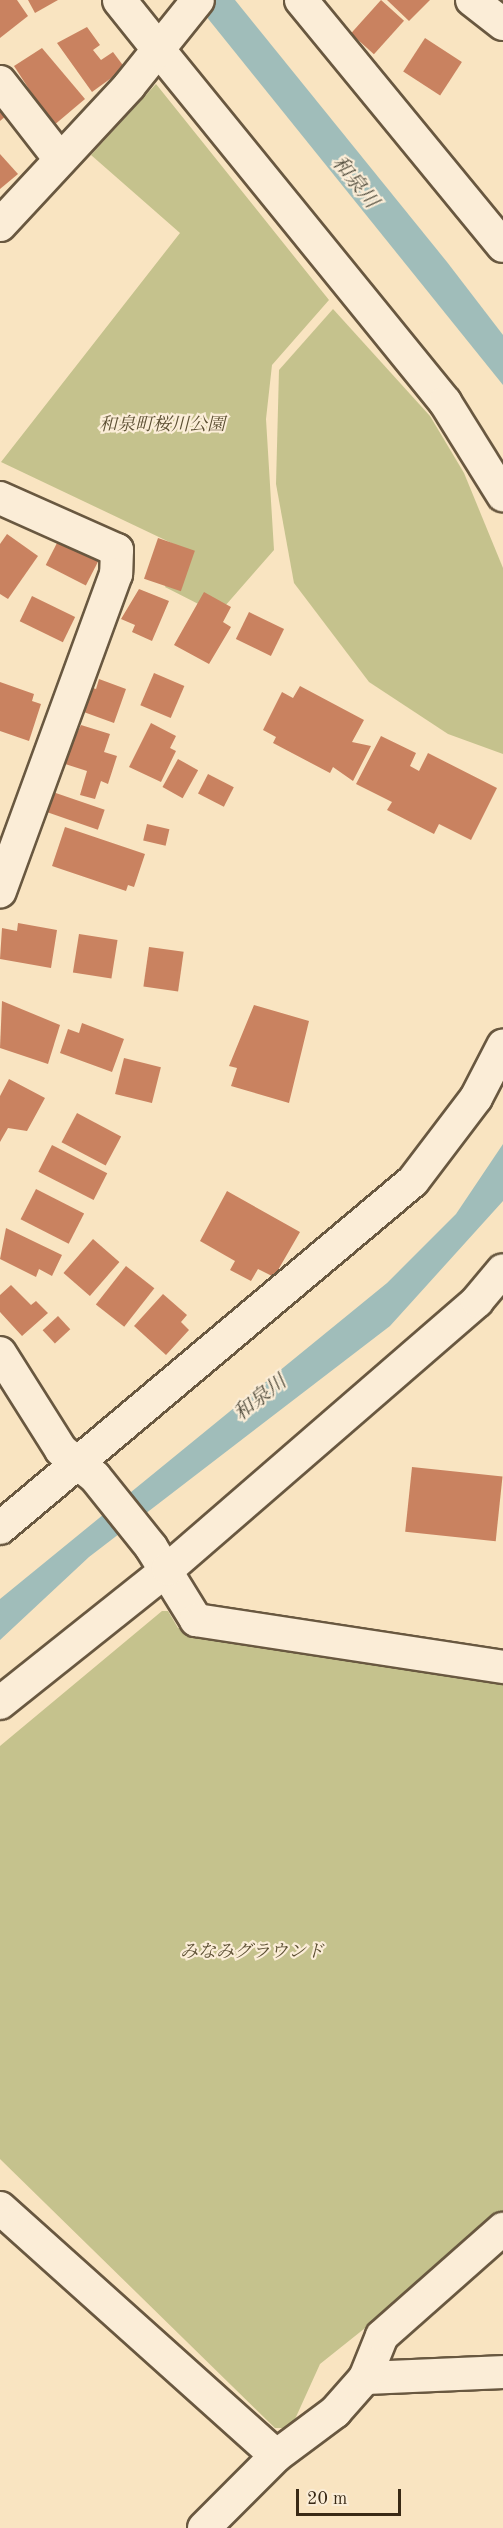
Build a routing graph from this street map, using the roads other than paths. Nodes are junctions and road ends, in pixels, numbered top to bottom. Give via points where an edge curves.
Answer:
1 (119, 0) edge
2 (198, 0) edge
3 (301, 0) edge
4 (472, 0) edge
5 (503, 24) edge
6 (159, 50) junction
7 (0, 82) edge
8 (60, 159) junction
9 (0, 225) edge
10 (503, 246) edge
11 (503, 495) edge
12 (0, 498) edge
13 (0, 891) edge
14 (503, 1046) edge
15 (503, 1270) edge
16 (0, 1353) edge
17 (86, 1471) junction
18 (0, 1528) edge
19 (159, 1558) junction
20 (503, 1667) edge
21 (0, 1703) edge
22 (0, 2208) edge
23 (503, 2229) edge
24 (503, 2372) edge
25 (364, 2378) junction
26 (276, 2456) junction
27 (204, 2528) edge

1 - 6 street
2 - 6 street
3 - 10 street
4 - 5 street
6 - 8 street
6 - 11 street via 445,402 482,453
7 - 8 street
8 - 9 street
12 - 13 street via 117,550 116,574
14 - 17 street via 476,1098 413,1181
15 - 19 street via 477,1301
16 - 17 street via 46,1429
17 - 18 street
17 - 19 street
19 - 20 street via 196,1620
19 - 21 street
22 - 26 street
23 - 25 street via 382,2336
24 - 25 street
25 - 26 street via 335,2412
26 - 27 street

